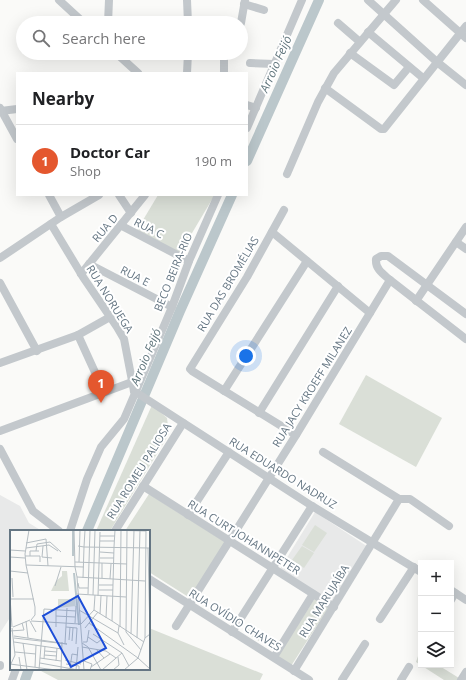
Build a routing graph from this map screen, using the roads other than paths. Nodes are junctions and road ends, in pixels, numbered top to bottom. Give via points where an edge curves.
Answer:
1 (59, 0) edge
2 (109, 0) edge
3 (187, 0) edge
4 (302, 0) edge
5 (368, 0) edge
6 (396, 0) edge
7 (423, 0) edge
8 (244, 2) edge
9 (264, 10) dead end
10 (383, 14) junction
11 (76, 16) edge
12 (108, 16) edge
13 (188, 16) edge
14 (242, 16) edge
15 (338, 24) dead end
16 (466, 26) edge
17 (368, 32) junction
18 (463, 35) edge
19 (360, 42) junction
20 (350, 53) junction
21 (124, 60) edge
22 (188, 60) edge
23 (224, 60) edge
24 (437, 62) junction
25 (250, 64) dead end
26 (274, 64) junction
27 (409, 67) junction
28 (137, 72) edge
29 (187, 72) edge
30 (224, 72) edge
31 (423, 78) junction
32 (466, 85) edge
33 (325, 88) junction
34 (248, 105) edge
35 (256, 108) junction
36 (16, 109) edge
37 (1, 110) edge
38 (248, 126) edge
39 (16, 137) edge
40 (286, 174) dead end
41 (50, 196) edge
42 (97, 196) edge
43 (120, 196) edge
44 (145, 196) edge
45 (218, 196) edge
46 (284, 210) dead end
47 (131, 213) junction
48 (61, 217) junction
49 (51, 224) junction
50 (120, 225) junction
51 (466, 227) edge
52 (272, 232) junction
53 (456, 242) junction
54 (466, 249) edge
55 (0, 258) edge
56 (189, 261) junction
57 (307, 261) junction
58 (89, 264) junction
59 (81, 274) junction
60 (390, 280) junction
61 (0, 283) edge
62 (428, 284) junction
63 (338, 286) junction
64 (416, 301) junction
65 (172, 307) junction
66 (370, 312) junction
67 (466, 314) edge
68 (110, 317) junction
69 (78, 335) junction
70 (466, 339) edge
71 (36, 351) junction
72 (0, 363) edge
73 (132, 382) junction
74 (224, 391) junction
75 (104, 392) junction
76 (136, 393) junction
77 (259, 413) junction
78 (183, 423) junction
79 (0, 431) edge
80 (296, 435) junction
81 (0, 449) edge
82 (228, 452) junction
83 (323, 452) dead end
84 (269, 478) junction
85 (143, 486) junction
86 (399, 499) junction
87 (312, 506) junction
88 (188, 515) junction
89 (450, 526) dead end
90 (58, 530) edge
91 (70, 530) edge
92 (116, 530) edge
93 (230, 541) junction
94 (373, 542) junction
95 (273, 569) junction
96 (418, 570) edge
97 (150, 580) edge
98 (313, 594) junction
99 (454, 595) edge
100 (466, 600) edge
101 (189, 605) junction
102 (334, 607) junction
103 (380, 619) dead end
104 (176, 626) dead end
105 (232, 632) junction
106 (365, 644) dead end
107 (274, 657) junction
108 (409, 667) dead end
109 (16, 670) edge
110 (294, 671) junction
111 (466, 672) edge
112 (12, 680) edge
113 (309, 680) edge
114 (342, 680) edge
115 (401, 680) edge
116 (461, 680) edge

1 - 11 street
2 - 12 street
3 - 13 street
4 - 26 street
5 - 10 street
6 - 10 street
7 - 18 street
8 - 9 street
8 - 14 street
10 - 17 street
10 - 24 street
15 - 19 street
16 - 18 street
17 - 19 street
17 - 27 street
18 - 24 street
19 - 20 street
20 - 27 street via 394,85
20 - 33 street
21 - 28 street
22 - 29 street
23 - 30 street
24 - 31 street
24 - 32 street
25 - 26 street
26 - 35 street
27 - 31 street
31 - 33 street via 384,129
33 - 40 street
34 - 35 street
35 - 38 street
36 - 37 street
37 - 39 street
41 - 48 street
42 - 48 street
43 - 47 street
44 - 47 street, RUA D
45 - 56 street, BECO BEIRA-RIO
46 - 52 street, RUA DAS BROMÉLIAS
47 - 50 street, RUA D
48 - 49 street
49 - 55 street
49 - 59 street, RUA NORUEGA
50 - 56 street, RUA C
50 - 58 street, RUA D
51 - 53 street
52 - 57 street
52 - 74 street, RUA DAS BROMÉLIAS via 247,278 190,369
53 - 54 street
53 - 62 street
56 - 65 street, BECO BEIRA-RIO
57 - 63 street
57 - 74 street
58 - 59 street, RUA D
58 - 65 street, RUA E
59 - 68 street, RUA NORUEGA
60 - 62 street via 378,270 376,259 381,256 388,256
60 - 64 street
60 - 66 street, RUA JACY KROEFF MILANEZ
61 - 71 street
62 - 64 street
62 - 67 street
63 - 66 street
63 - 77 street
64 - 70 street
65 - 76 street, BECO BEIRA-RIO
66 - 80 street, RUA JACY KROEFF MILANEZ
68 - 69 street
68 - 73 street, RUA NORUEGA via 124,340
69 - 71 street
69 - 75 street
71 - 72 street
73 - 75 street
73 - 76 street, RUA NORUEGA
74 - 77 street
75 - 79 street
76 - 78 street, RUA EDUARDO NADRUZ
76 - 91 street, BECO BEIRA-RIO via 124,419 101,446
77 - 80 street
78 - 82 street, RUA EDUARDO NADRUZ
78 - 85 street, RUA ROMEU PALIOSA
80 - 84 street, RUA JACY KROEFF MILANEZ
81 - 90 street via 33,511
82 - 84 street, RUA EDUARDO NADRUZ
82 - 88 street
83 - 86 street
84 - 87 street, RUA EDUARDO NADRUZ
84 - 93 street, RUA JACY KROEFF MILANEZ
85 - 88 street, RUA CURT JOHANNPETER
85 - 92 street, RUA ROMEU PALIOSA
86 - 89 street via 410,499
86 - 94 street, RUA MARUJAÍBA
87 - 94 street, RUA EDUARDO NADRUZ
87 - 95 street
88 - 93 street, RUA CURT JOHANNPETER
93 - 95 street, RUA CURT JOHANNPETER
93 - 101 street, RUA JACY KROEFF MILANEZ
94 - 96 street, RUA EDUARDO NADRUZ
94 - 102 street, RUA MARUJAÍBA
95 - 98 street, RUA CURT JOHANNPETER
95 - 105 street
96 - 103 street
97 - 101 street, RUA OVÍDIO CHAVES
98 - 102 street, RUA CURT JOHANNPETER
98 - 107 street
99 - 100 street
101 - 104 street, RUA JACY KROEFF MILANEZ
101 - 105 street, RUA OVÍDIO CHAVES
102 - 110 street, RUA MARUJAÍBA
105 - 107 street, RUA OVÍDIO CHAVES
106 - 114 street
107 - 110 street, RUA OVÍDIO CHAVES
108 - 115 street
109 - 112 street
110 - 113 street, RUA OVÍDIO CHAVES
111 - 116 street

